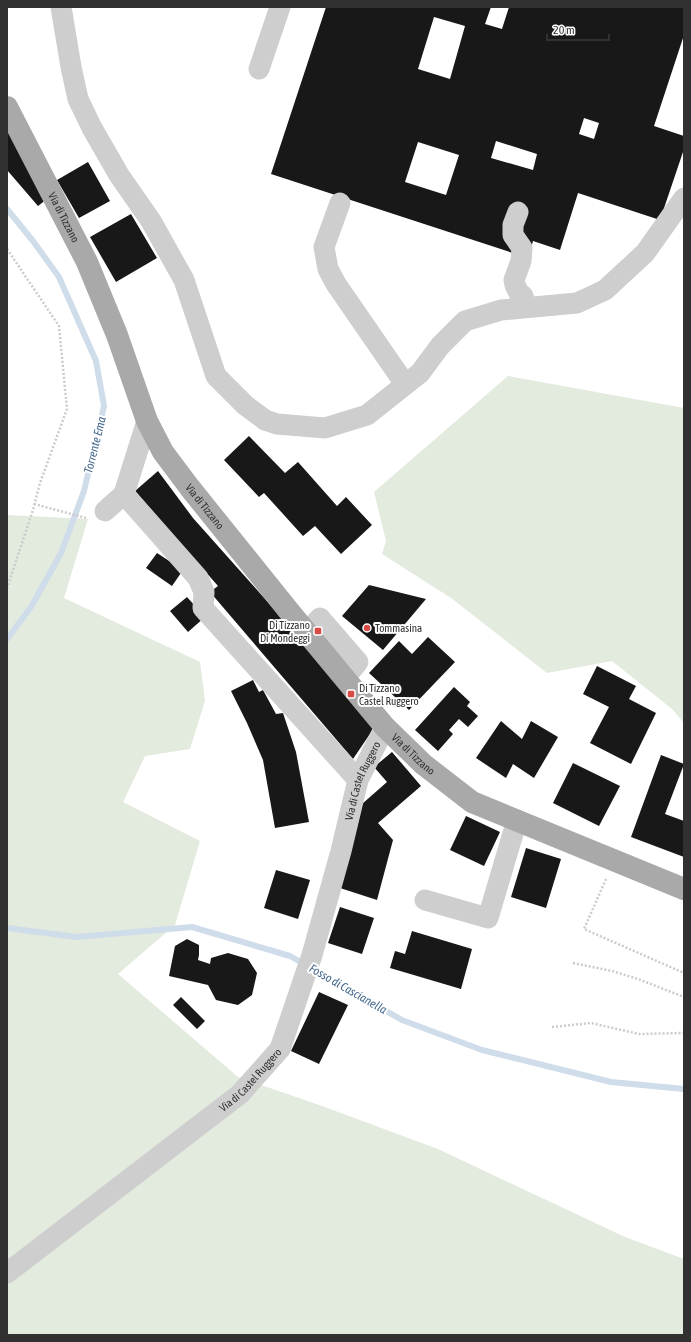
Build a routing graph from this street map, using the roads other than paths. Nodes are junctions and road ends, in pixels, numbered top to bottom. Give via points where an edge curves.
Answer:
1 (61, 7) edge
2 (280, 7) edge
3 (259, 69) dead end
4 (7, 107) edge
5 (684, 198) edge
6 (340, 203) dead end
7 (518, 212) dead end
8 (526, 307) junction
9 (405, 384) junction
10 (147, 421) junction
11 (124, 494) junction
12 (105, 511) road end
13 (385, 727) junction
14 (358, 780) junction
15 (517, 820) junction
16 (684, 889) edge
17 (425, 900) dead end
18 (7, 1273) edge

1 - 9 street via 78,99 92,128 151,221 184,280 216,376 245,405 265,420 277,424 325,428 366,415
2 - 3 street
4 - 10 main road, Via di Tizzano via 88,262
5 - 8 street via 645,253 604,290 577,303
6 - 9 street via 324,246 328,269
7 - 8 street via 513,225 513,235 522,248 514,285 523,296
8 - 9 street via 501,310 465,321 440,346 420,373
10 - 11 street
10 - 13 main road, Via di Tizzano via 163,452 190,488
11 - 12 street
11 - 14 street via 198,578 204,592 203,608
13 - 14 street, Via di Castel Ruggero
13 - 15 main road, Via di Tizzano via 423,764 472,802
14 - 18 street, Via di Castel Ruggero via 312,955 280,1049 240,1094
15 - 16 main road, Via di Tizzano
15 - 17 street via 488,918

